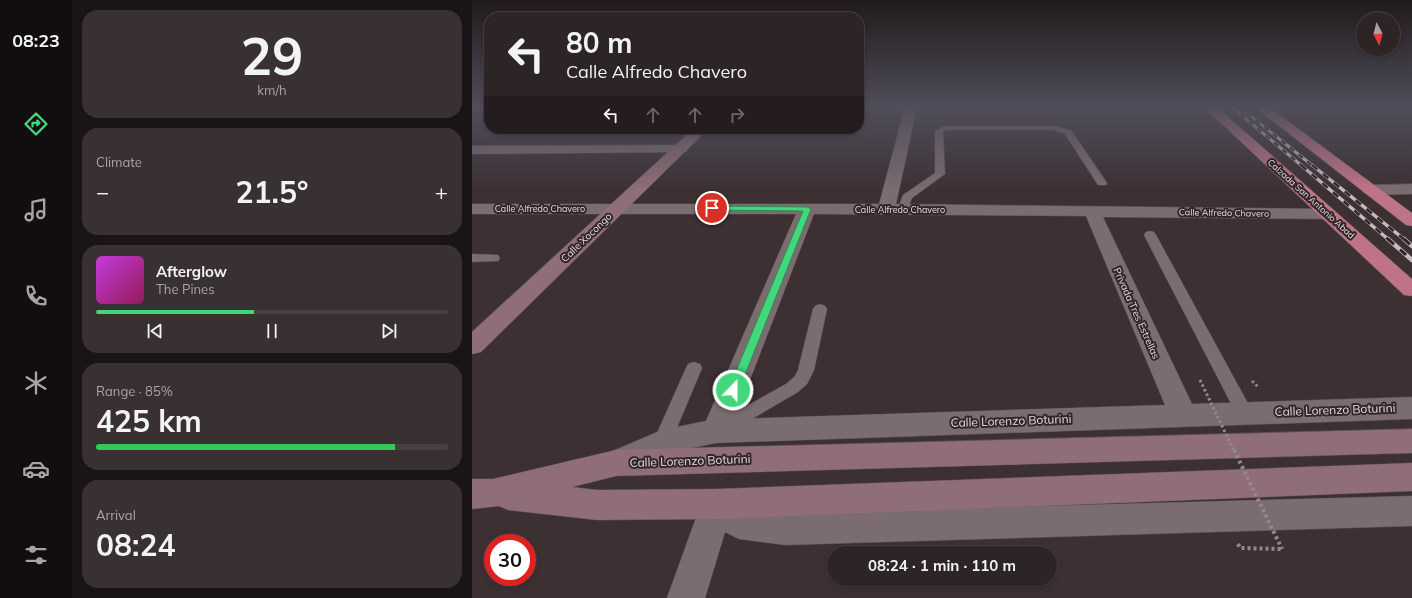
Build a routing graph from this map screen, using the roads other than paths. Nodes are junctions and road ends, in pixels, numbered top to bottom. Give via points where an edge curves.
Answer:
1 (695, 135) edge
2 (906, 135) edge
3 (939, 135) edge
4 (1070, 135) edge
5 (1241, 135) edge
6 (1298, 135) edge
7 (681, 148) junction
8 (472, 150) edge
9 (1102, 182) dead end
10 (1412, 189) edge
11 (1370, 190) junction
12 (616, 208) junction
13 (807, 209) junction
14 (894, 209) junction
15 (475, 211) edge
16 (1092, 211) junction
17 (1328, 214) junction
18 (1412, 221) edge
19 (1150, 235) dead end
20 (472, 258) edge
21 (494, 258) dead end
22 (1412, 290) edge
23 (820, 309) dead end
24 (472, 346) edge
25 (694, 368) dead end
26 (1412, 408) edge
27 (1245, 414) junction
28 (1183, 415) junction
29 (716, 431) junction
30 (1412, 441) edge
31 (662, 442) junction
32 (616, 463) junction
33 (1412, 477) edge
34 (482, 494) edge
35 (717, 504) junction
36 (1412, 511) edge
37 (686, 598) edge

1 - 7 main road, Calle Xocongo
2 - 14 street
3 - 14 lane via 940,174
4 - 9 lane
5 - 17 highway, Calzada San Antonio Abad
6 - 11 highway
7 - 8 street
7 - 12 main road, Calle Xocongo
10 - 11 street
11 - 18 highway
12 - 13 street, Calle Alfredo Chavero
12 - 15 street, Calle Alfredo Chavero
12 - 24 main road, Calle Xocongo
13 - 14 street, Calle Alfredo Chavero
13 - 29 street
14 - 16 street, Calle Alfredo Chavero
16 - 17 street, Calle Alfredo Chavero
16 - 28 street, Privada Tres Estrellas
17 - 22 highway, Calzada San Antonio Abad
19 - 27 lane
20 - 21 lane
23 - 29 lane via 802,380
25 - 31 lane
26 - 27 street, Calle Lorenzo Boturini
27 - 28 street, Calle Lorenzo Boturini
28 - 29 street, Calle Lorenzo Boturini
29 - 31 street, Calle Lorenzo Boturini
30 - 32 main road, Calle Lorenzo Boturini
31 - 32 street, Calle Lorenzo Boturini
32 - 34 main road, Calle Lorenzo Boturini
33 - 35 main road, Calle Lorenzo Boturini
34 - 35 main road, Calle Lorenzo Boturini via 597,505
35 - 36 street via 739,523 785,529
35 - 37 street

